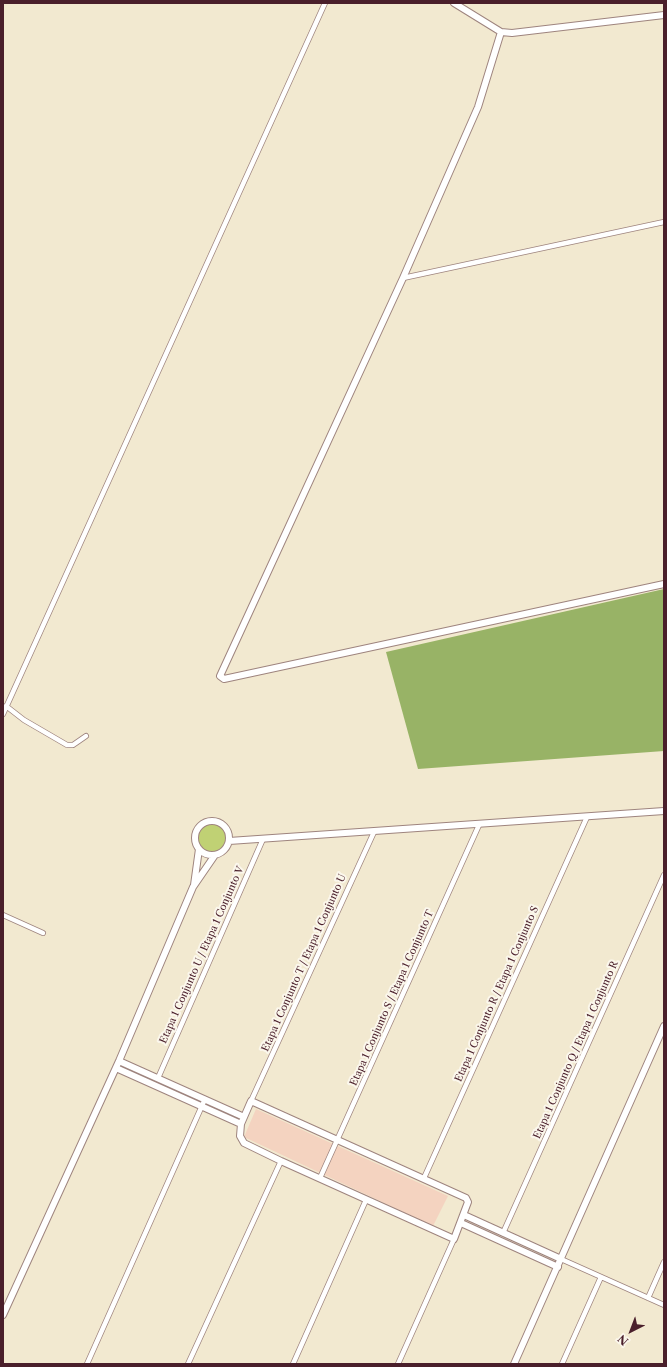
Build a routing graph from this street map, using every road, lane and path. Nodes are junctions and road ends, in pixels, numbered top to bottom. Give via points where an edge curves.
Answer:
1 (324, 3) edge
2 (454, 3) edge
3 (664, 15) edge
4 (501, 32) junction
5 (664, 222) edge
6 (403, 278) junction
7 (664, 584) edge
8 (6, 706) junction
9 (3, 714) edge
10 (86, 736) dead end
11 (664, 811) edge
12 (587, 817) junction
13 (479, 825) junction
14 (374, 832) junction
15 (263, 839) junction
16 (229, 841) junction
17 (199, 849) junction
18 (215, 855) junction
19 (664, 876) edge
20 (193, 887) junction
21 (3, 915) edge
22 (42, 934) dead end
23 (664, 1026) edge
24 (118, 1061) junction
25 (116, 1068) junction
26 (158, 1078) junction
27 (205, 1099) junction
28 (252, 1101) junction
29 (202, 1107) junction
30 (244, 1117) junction
31 (241, 1124) junction
32 (338, 1140) junction
33 (281, 1161) junction
34 (320, 1178) junction
35 (424, 1178) junction
36 (366, 1200) junction
37 (464, 1215) junction
38 (461, 1223) junction
39 (503, 1233) junction
40 (454, 1239) junction
41 (561, 1259) junction
42 (664, 1262) edge
43 (558, 1267) junction
44 (601, 1277) junction
45 (648, 1298) junction
46 (664, 1305) edge
47 (3, 1314) edge
48 (87, 1364) edge
49 (188, 1364) edge
50 (293, 1364) edge
51 (398, 1364) edge
52 (514, 1364) edge
53 (562, 1364) edge

1 - 8 street
2 - 4 street
3 - 4 street via 512,34
4 - 6 street via 478,107
5 - 6 street
6 - 7 street via 220,675 221,678 444,633
8 - 9 street
8 - 10 street via 24,720 67,745 73,745
11 - 12 street
12 - 13 street
12 - 35 street, Etapa 1 Conjunto R / Etapa 1 Conjunto S
13 - 14 street
13 - 32 street, Etapa 1 Conjunto S / Etapa 1 Conjunto T
14 - 15 street
14 - 28 street, Etapa 1 Conjunto T / Etapa 1 Conjunto U
15 - 16 street
15 - 26 street, Etapa 1 Conjunto U / Etapa 1 Conjunto V
16 - 17 street via 225,826 210,821 201,825 195,834
16 - 18 street via 224,850
17 - 18 street via 206,854
17 - 20 street
18 - 20 street
19 - 39 street, Etapa 1 Conjunto Q / Etapa 1 Conjunto R
20 - 24 street
21 - 22 street
23 - 41 street
24 - 25 street
24 - 26 street
25 - 29 street
25 - 47 street
26 - 27 street
27 - 29 street
27 - 30 street
28 - 30 street
28 - 32 street
29 - 31 street
29 - 48 street
30 - 31 street
31 - 33 street via 242,1141
32 - 34 street, Etapa 1 Conjunto S / Etapa 1 Conjunto T
32 - 35 street
33 - 34 street
33 - 49 street
34 - 36 street
35 - 37 street via 466,1198 468,1202
36 - 40 street
36 - 50 street
37 - 38 street
37 - 39 street
38 - 40 street
38 - 43 street
39 - 41 street
40 - 51 street
41 - 43 street
41 - 44 street
42 - 45 street
43 - 52 street
44 - 45 street
44 - 53 street
45 - 46 street

